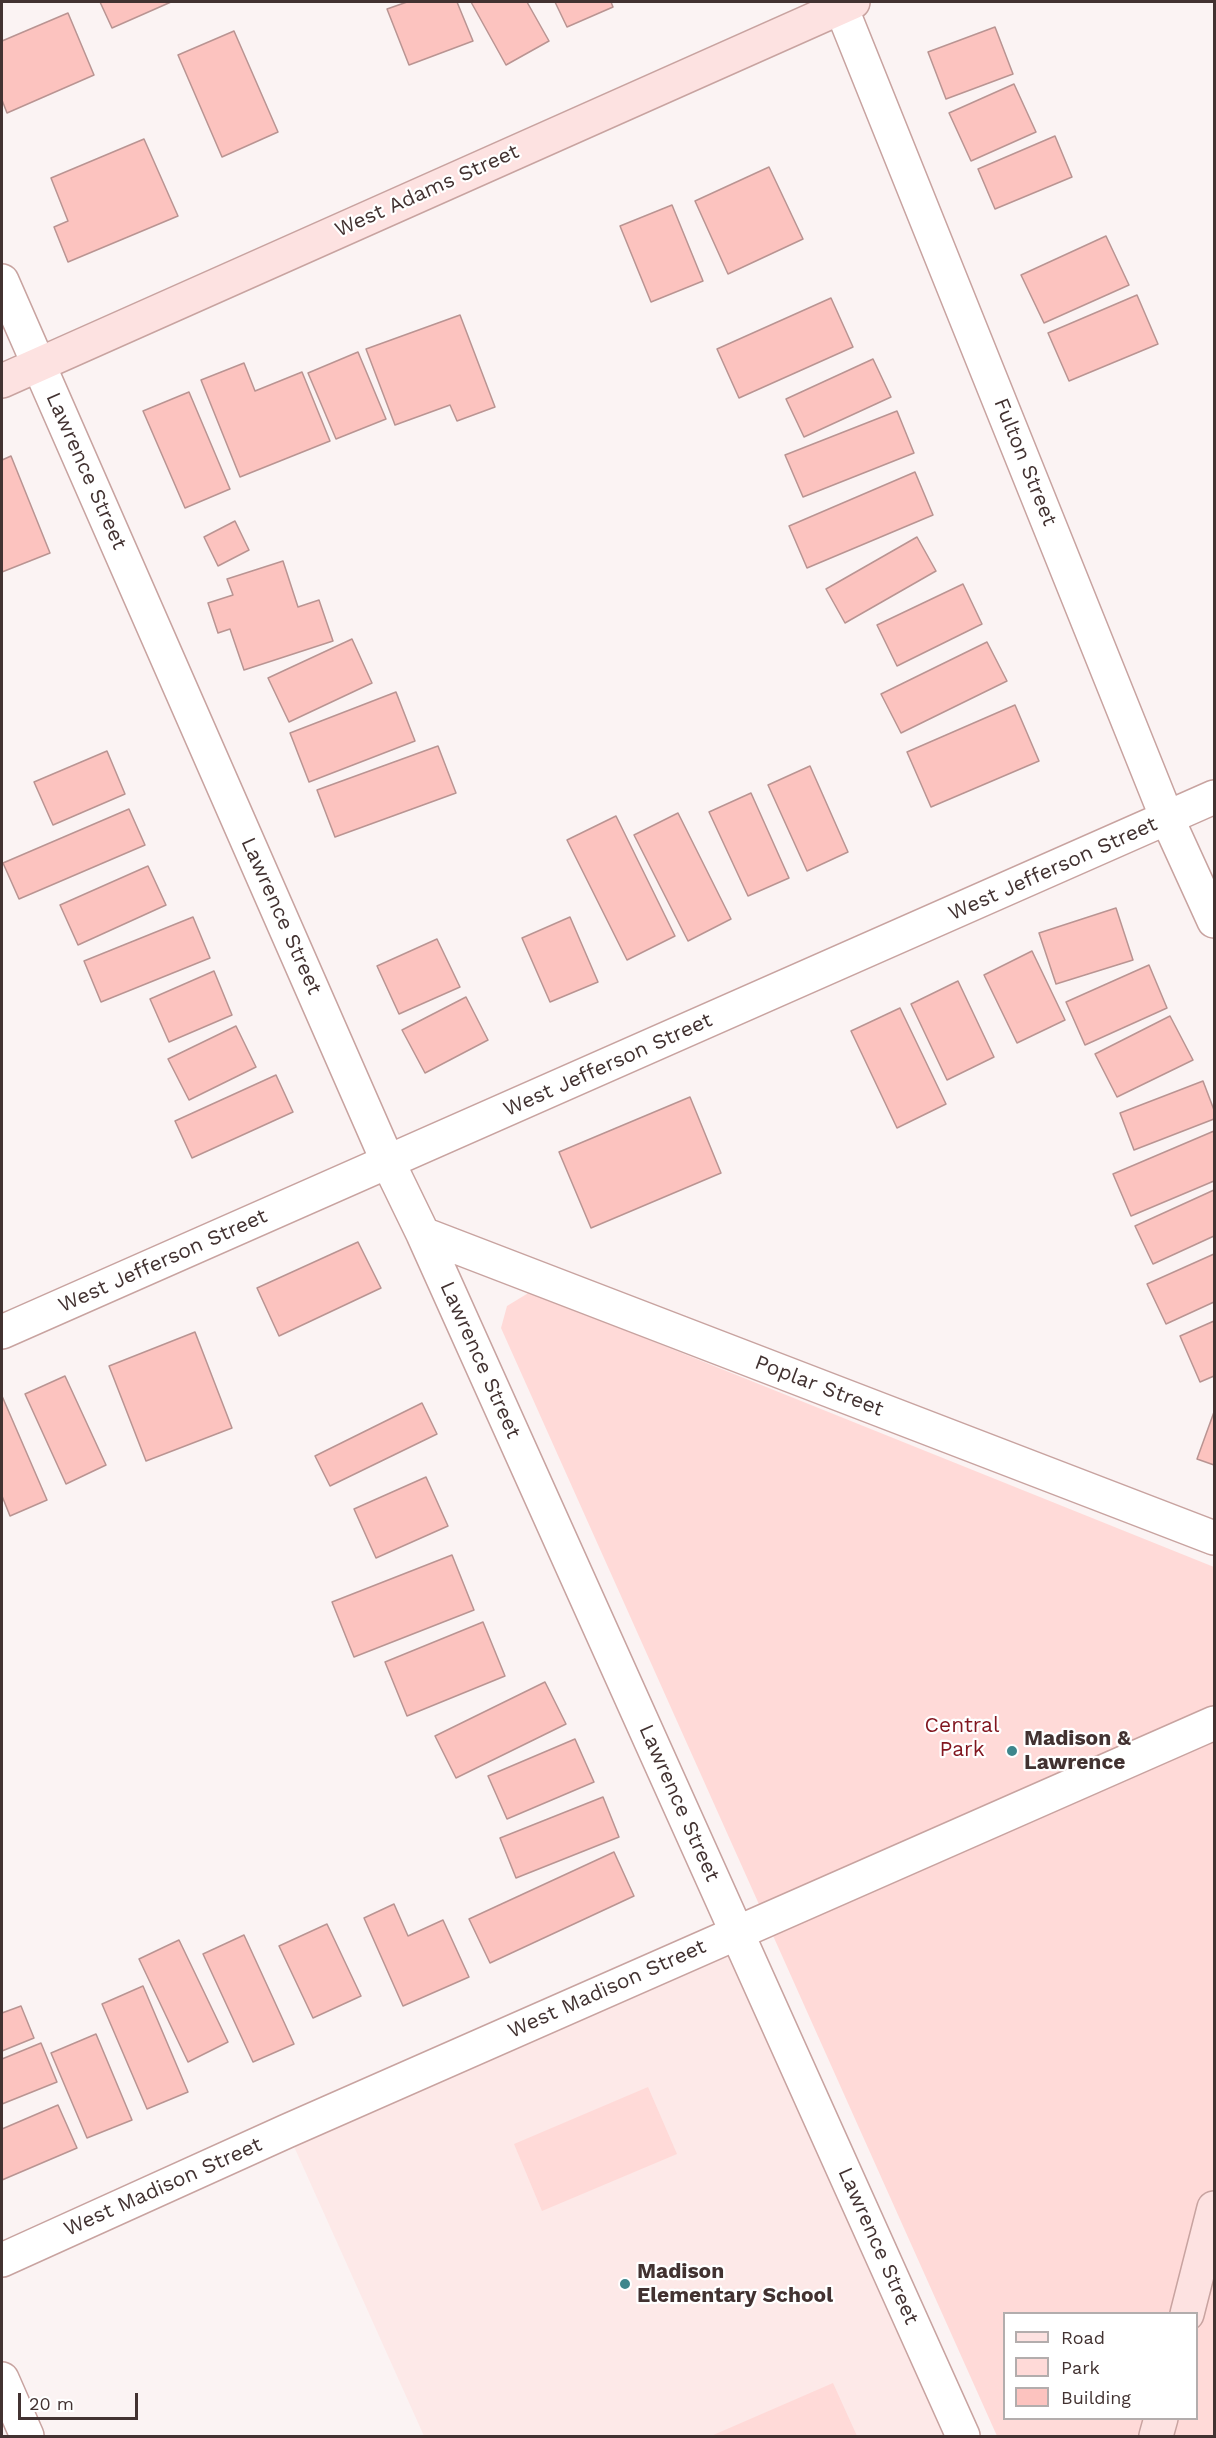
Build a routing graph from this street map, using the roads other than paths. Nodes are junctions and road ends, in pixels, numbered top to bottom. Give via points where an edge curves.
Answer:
1 (845, 3) edge
2 (2, 280) edge
3 (39, 364) junction
4 (2, 381) edge
5 (1215, 797) edge
6 (1167, 818) junction
7 (1215, 921) edge
8 (388, 1162) junction
9 (423, 1234) junction
10 (2, 1332) edge
11 (1215, 1538) edge
12 (1215, 1723) edge
13 (737, 1932) junction
14 (1215, 2208) edge
15 (2, 2260) edge
16 (1187, 2312) edge
17 (2, 2379) edge
18 (1160, 2420) edge
19 (27, 2436) edge
20 (963, 2436) edge
21 (1156, 2436) edge

1 - 3 street, West Adams Street
1 - 6 street, Fulton Street
2 - 3 street, Lawrence Street
3 - 4 street, West Adams Street
3 - 8 street, Lawrence Street
5 - 6 street, West Jefferson Street
6 - 7 street, Fulton Street
6 - 8 street, West Jefferson Street
8 - 9 street, Lawrence Street
8 - 10 street, West Jefferson Street
9 - 11 street, Poplar Street
9 - 13 street, Lawrence Street
12 - 13 street, West Madison Street
13 - 15 street, West Madison Street
13 - 20 street, Lawrence Street
14 - 16 street
17 - 19 street
18 - 21 street

